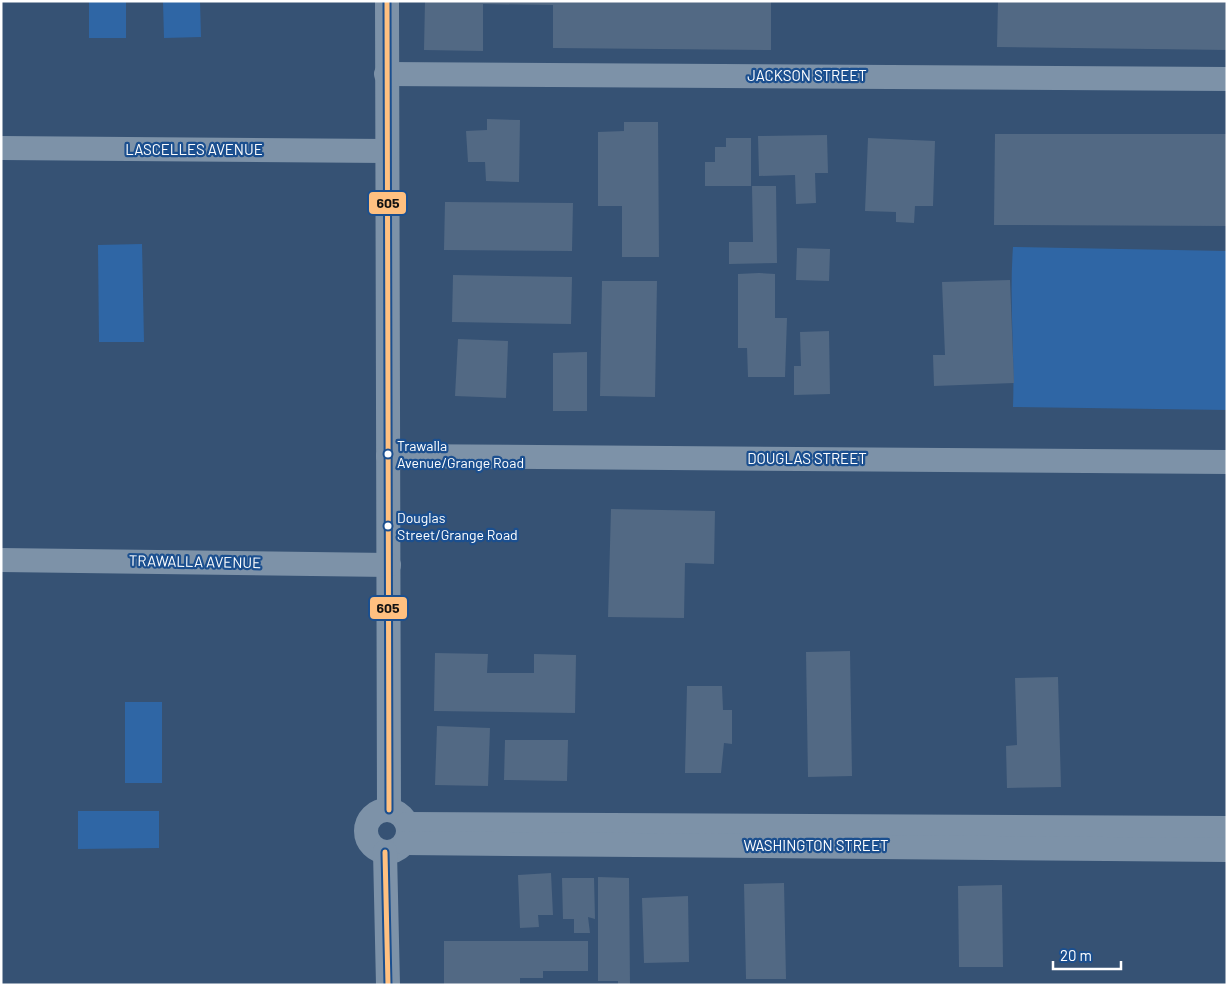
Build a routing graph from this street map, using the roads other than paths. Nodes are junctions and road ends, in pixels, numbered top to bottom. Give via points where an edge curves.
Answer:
1 (387, 1) edge
2 (386, 74) junction
3 (1227, 79) edge
4 (1, 148) edge
5 (386, 151) junction
6 (388, 456) junction
7 (1227, 462) edge
8 (1, 560) edge
9 (389, 565) junction
10 (1227, 828) edge
11 (397, 832) junction
12 (1227, 850) edge
13 (388, 985) edge

1 - 2 street
2 - 3 street, JACKSON STREET
2 - 5 street
4 - 5 street, LASCELLES AVENUE
5 - 6 street
6 - 7 street, DOUGLAS STREET
6 - 9 street
8 - 9 street, TRAWALLA AVENUE
9 - 11 street
10 - 11 street, WASHINGTON STREET
11 - 12 street, WASHINGTON STREET
11 - 13 street

